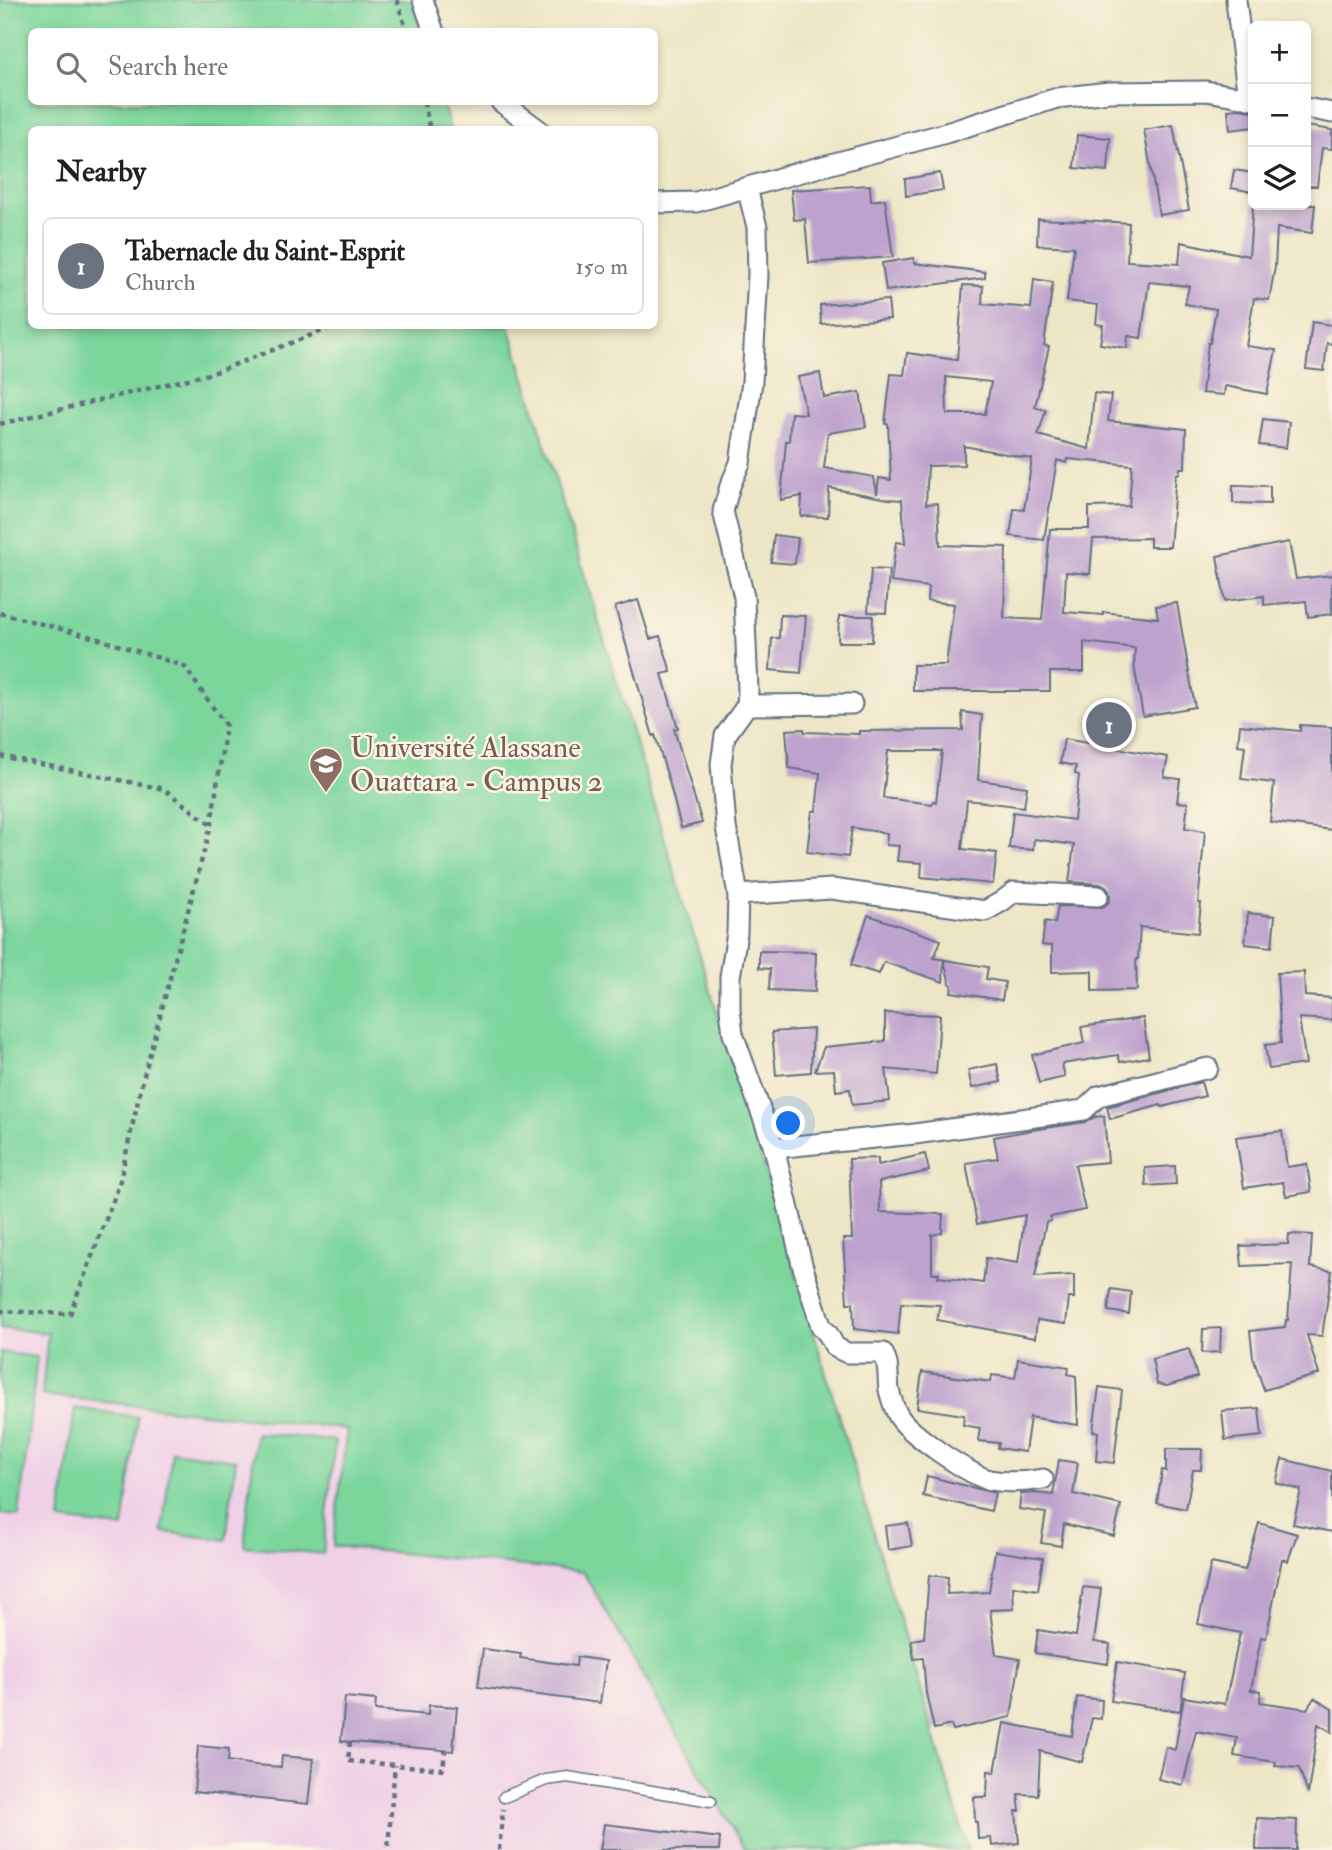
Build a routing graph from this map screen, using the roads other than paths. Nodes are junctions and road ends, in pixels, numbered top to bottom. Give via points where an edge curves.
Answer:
1 (423, 0) edge
2 (1236, 0) edge
3 (433, 28) edge
4 (1249, 84) edge
5 (1248, 98) edge
6 (505, 105) edge
7 (1311, 109) edge
8 (1332, 113) edge
9 (533, 126) edge
10 (747, 188) junction
11 (658, 203) edge
12 (852, 704) dead end
13 (747, 705) junction
14 (738, 895) junction
15 (1098, 896) dead end
16 (1209, 1068) dead end
17 (774, 1148) junction
18 (1044, 1479) dead end
19 (504, 1797) road end
20 (711, 1801) dead end

1 - 3 street
2 - 4 street
5 - 10 street via 1206,91 1110,92 1057,98
6 - 9 street
7 - 8 street
10 - 11 street via 696,202
10 - 13 street via 757,227 752,382 740,463 723,511 744,597
12 - 13 street
13 - 14 street via 726,736 721,764
14 - 15 street via 832,889 985,911 1014,892
14 - 17 street via 730,977 733,1034
16 - 17 street via 1099,1097 1084,1110
17 - 18 street via 821,1326 835,1347 847,1353 883,1353 899,1418 953,1461 988,1480
19 - 20 lane via 568,1777

